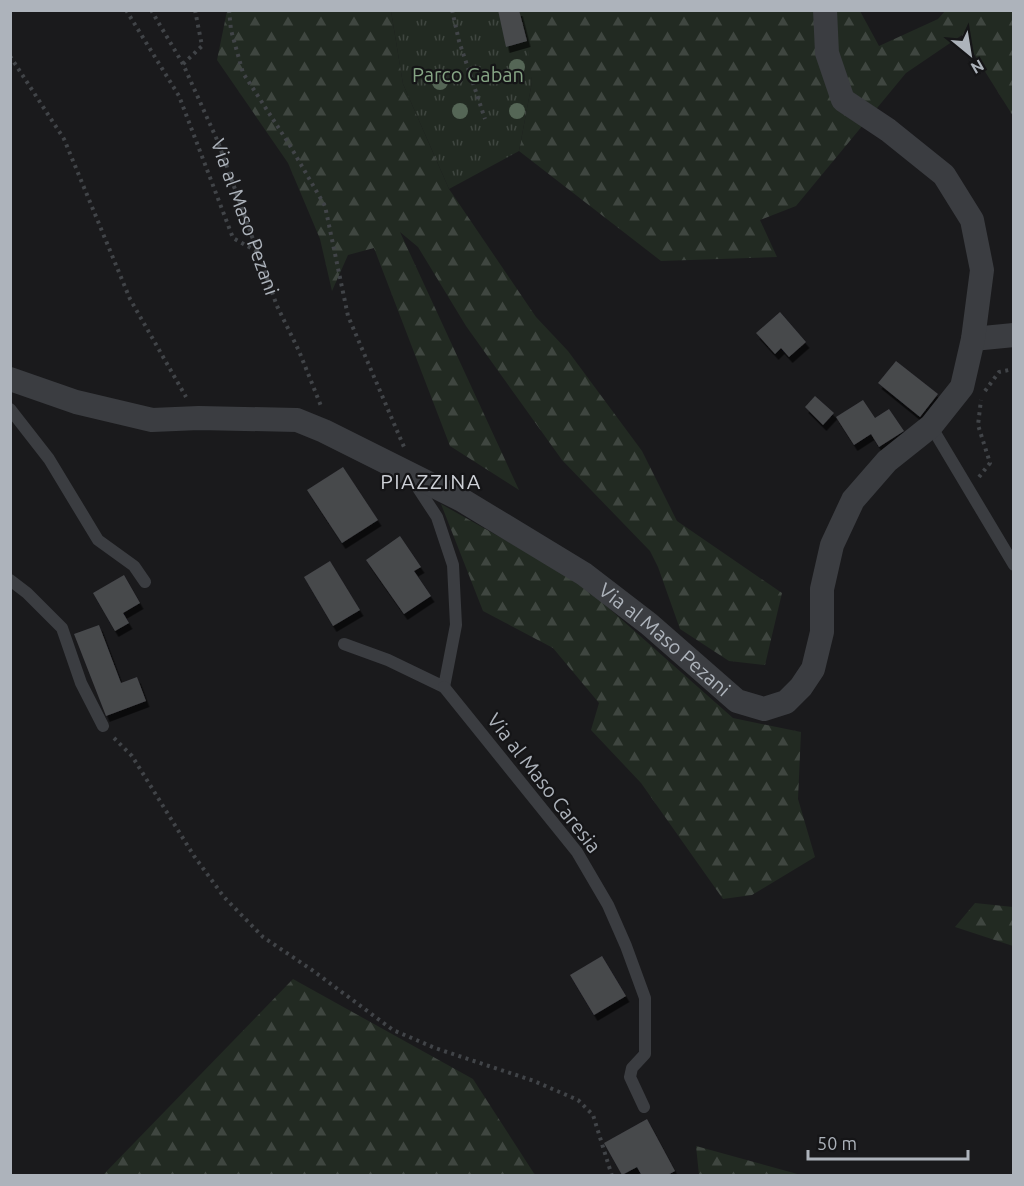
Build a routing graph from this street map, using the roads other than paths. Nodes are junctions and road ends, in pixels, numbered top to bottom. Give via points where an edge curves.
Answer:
1 (825, 10) edge
2 (1014, 335) edge
3 (973, 339) junction
4 (10, 379) edge
5 (10, 409) edge
6 (931, 426) junction
7 (413, 474) junction
8 (1014, 565) edge
9 (10, 580) edge
10 (146, 582) dead end
11 (344, 644) dead end
12 (444, 687) junction
13 (103, 726) road end
14 (644, 1107) dead end

1 - 3 street, Via al Maso Pezani via 827,53 843,100 944,175 972,220 982,270
2 - 3 street
3 - 6 street, Via al Maso Pezani via 962,387
4 - 7 street, Via al Maso Pezani via 76,402 152,420 297,420
5 - 10 lane via 49,459 98,540 134,567
6 - 7 street, Via al Maso Pezani via 887,461 853,500 832,545 822,589 822,632 813,669 786,702 764,709 737,700 584,574
6 - 8 lane
7 - 12 lane via 437,517 453,565 456,626
9 - 13 lane via 62,628 81,683
11 - 12 lane, Via al Maso Caresia
12 - 14 lane, Via al Maso Caresia via 577,852 608,905 645,998 645,1054 632,1068 630,1077

